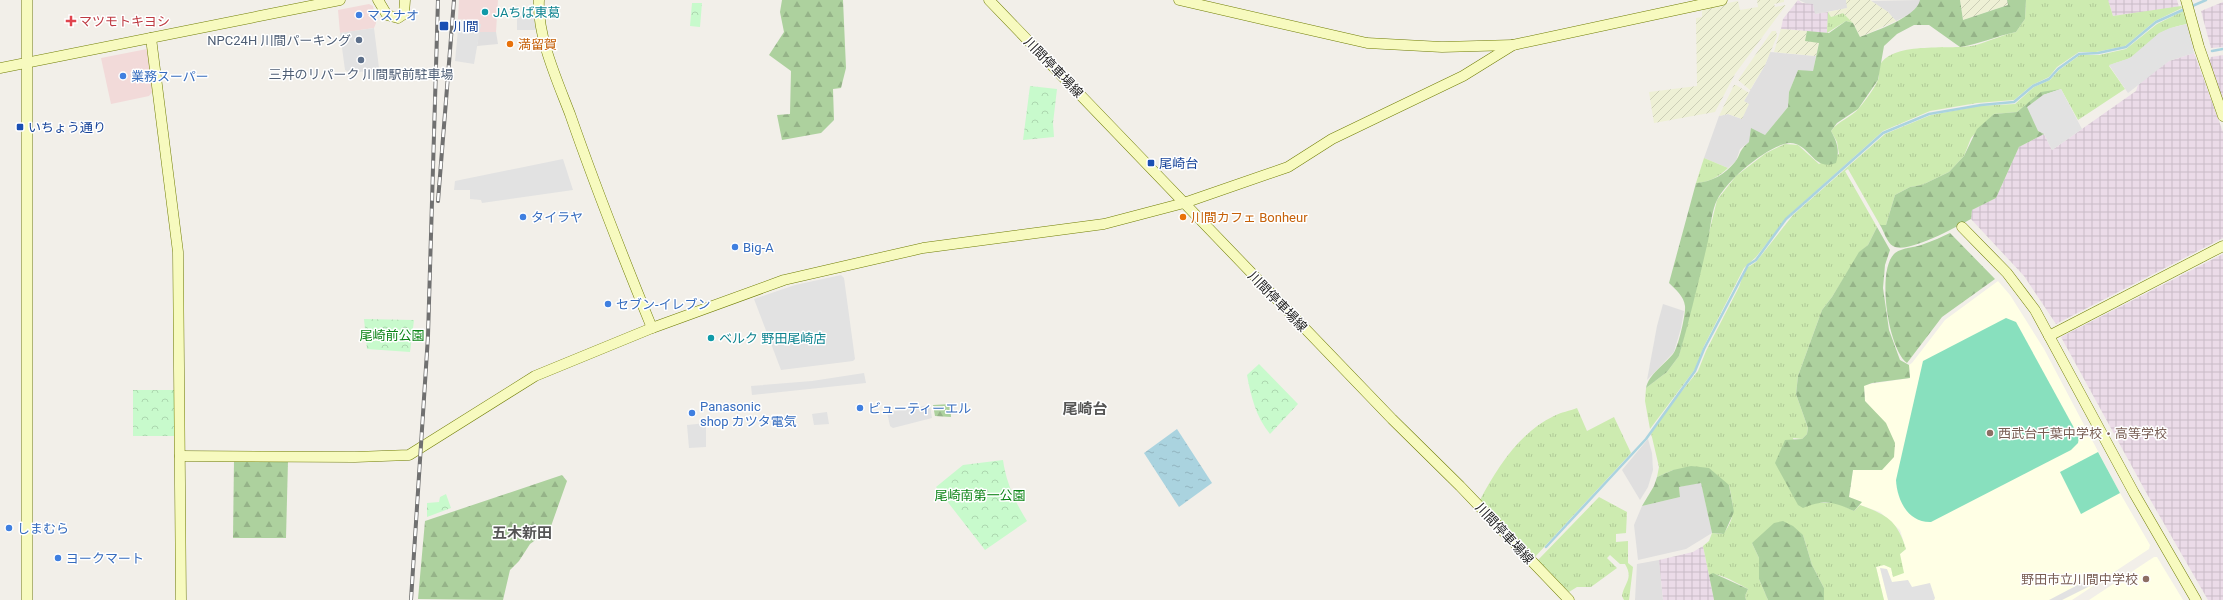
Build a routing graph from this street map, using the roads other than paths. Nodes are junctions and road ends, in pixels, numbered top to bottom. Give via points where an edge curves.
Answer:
1 (27, 0) edge
2 (340, 0) edge
3 (378, 0) edge
4 (405, 0) edge
5 (539, 0) edge
6 (989, 0) edge
7 (1179, 0) edge
8 (1722, 0) edge
9 (2186, 0) edge
10 (151, 38) junction
11 (1513, 45) junction
12 (28, 62) junction
13 (0, 68) edge
14 (2223, 116) edge
15 (1184, 203) junction
16 (1962, 227) dead end
17 (2223, 246) edge
18 (652, 328) junction
19 (2049, 336) junction
20 (180, 456) junction
21 (27, 600) edge
22 (181, 600) edge
23 (1569, 600) edge
24 (2196, 600) edge

1 - 12 street
2 - 10 street
3 - 4 street via 387,15 398,18 404,14
5 - 18 street via 538,11 552,66 613,232
6 - 15 street, 川間停車場線
7 - 11 street via 1367,43 1442,47
8 - 11 street
9 - 14 street
10 - 12 street
10 - 20 street via 178,252
11 - 15 street via 1463,76 1332,139 1288,167
12 - 13 street
12 - 21 street
15 - 18 street via 1104,224 923,248 852,263 784,280
15 - 23 street, 川間停車場線
16 - 19 street via 2006,272 2035,310
17 - 19 street
18 - 20 street via 535,376 409,455
19 - 24 street via 2134,493
20 - 22 street

